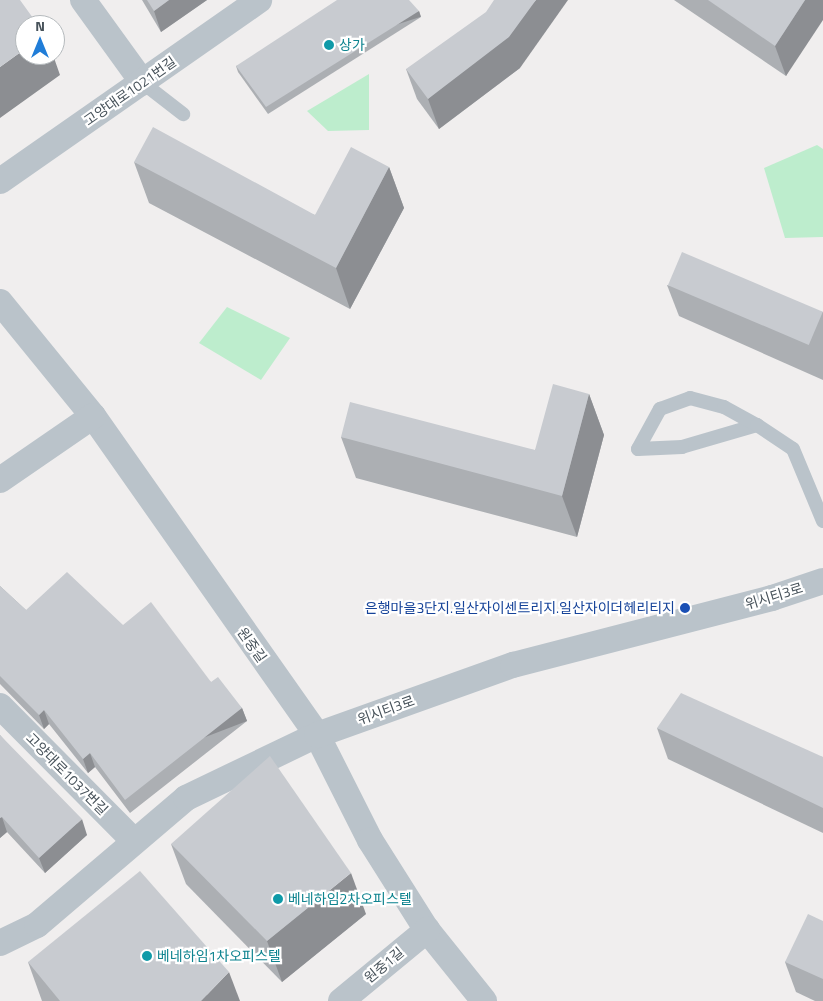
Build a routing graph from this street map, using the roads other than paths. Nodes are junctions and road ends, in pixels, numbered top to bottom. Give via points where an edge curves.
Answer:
1 (84, 0) edge
2 (259, 0) edge
3 (143, 83) junction
4 (183, 114) dead end
5 (0, 181) edge
6 (0, 302) edge
7 (93, 416) junction
8 (757, 425) junction
9 (0, 480) edge
10 (823, 520) edge
11 (823, 581) edge
12 (0, 706) edge
13 (317, 735) junction
14 (134, 841) junction
15 (427, 930) junction
16 (0, 943) edge
17 (341, 1001) edge
18 (484, 1001) edge

1 - 3 street
2 - 3 street, 고양대로1021번길
3 - 4 lane
3 - 5 street, 고양대로1021번길
6 - 7 street, 원중길
7 - 9 street
7 - 13 street, 원중길
8 - 8 lane via 724,406 690,398 660,409 638,449 682,447
8 - 10 lane via 793,449
11 - 13 street, 위시티3로 via 772,598 512,665
12 - 14 street, 고양대로1037번길
13 - 14 street, 위시티3로 via 186,798
13 - 15 street, 원중길 via 370,840
14 - 16 street, 위시티3로 via 37,925
15 - 17 street, 원중1길
15 - 18 street, 원중길

